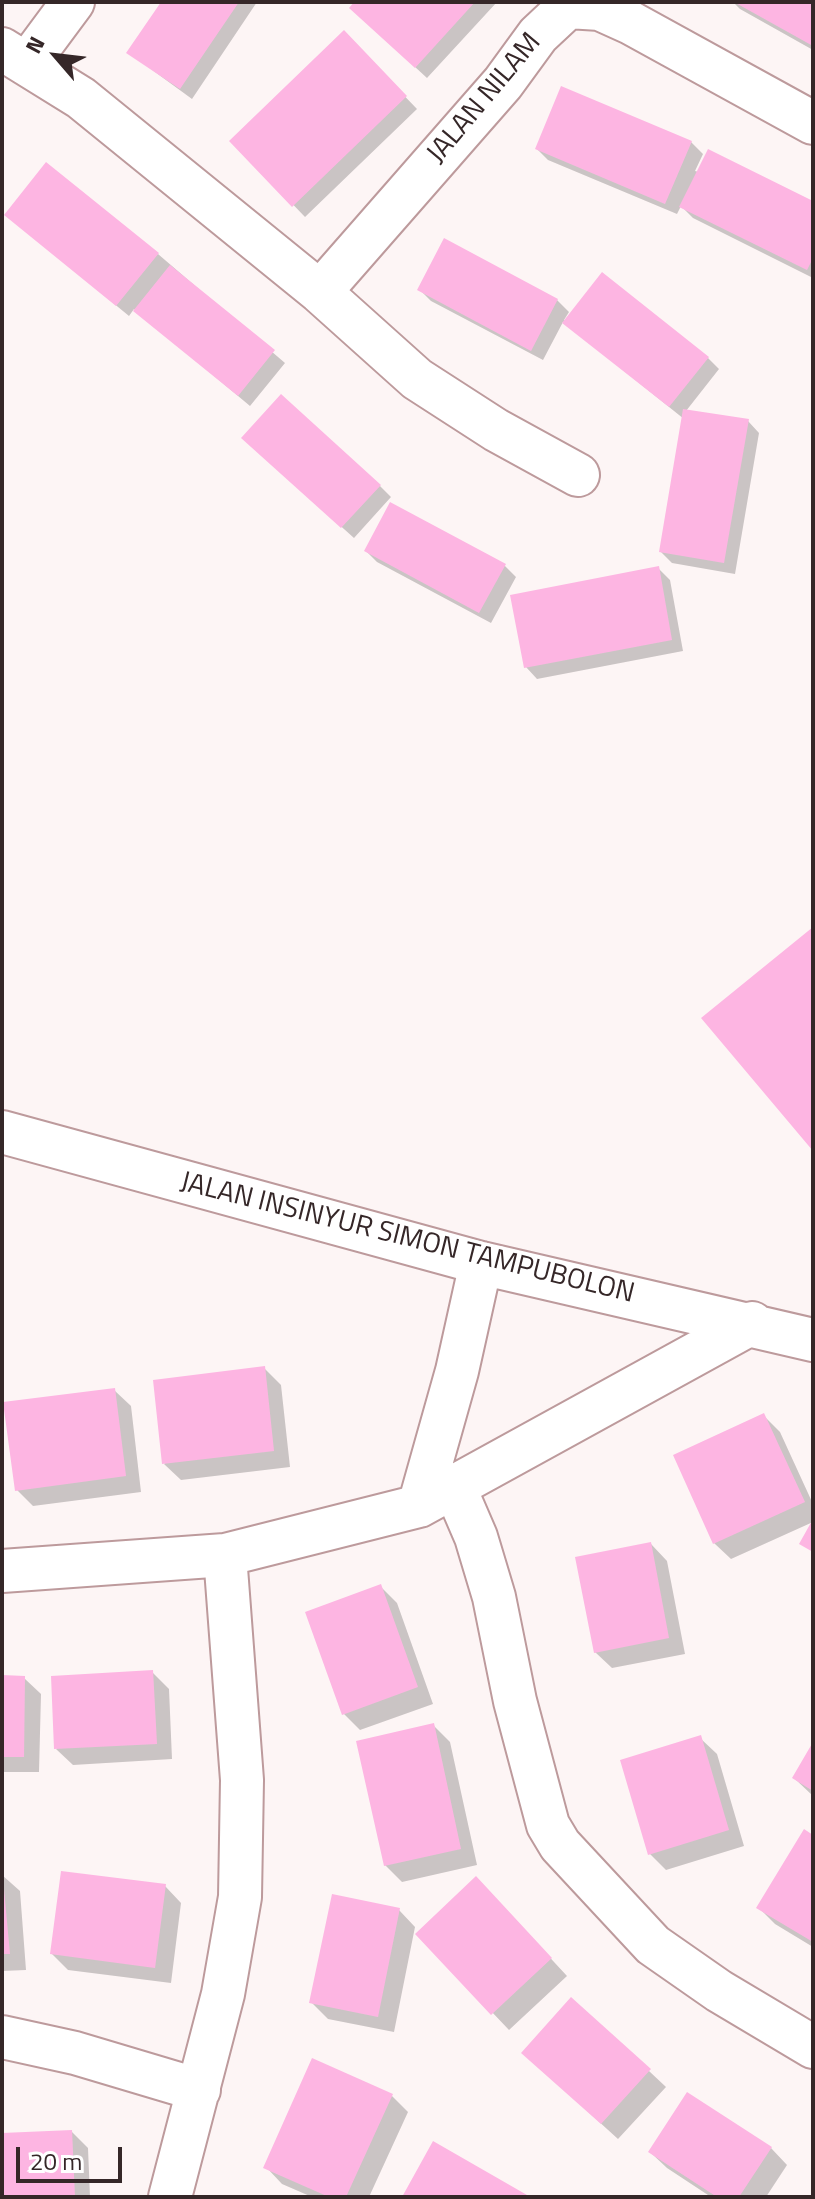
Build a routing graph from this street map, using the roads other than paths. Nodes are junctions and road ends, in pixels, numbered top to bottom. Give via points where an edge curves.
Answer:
1 (73, 2) edge
2 (14, 57) edge
3 (813, 123) edge
4 (320, 292) junction
5 (578, 475) dead end
6 (2, 1132) edge
7 (481, 1263) junction
8 (752, 1323) junction
9 (813, 1340) edge
10 (436, 1496) junction
11 (225, 1555) junction
12 (2, 1571) edge
13 (2, 2037) edge
14 (813, 2047) edge
15 (199, 2090) junction
16 (170, 2197) edge

1 - 2 street
2 - 4 street via 81,98
3 - 4 street, JALAN NILAM via 631,23 600,9 568,7 538,35 503,83
4 - 5 street via 417,379
6 - 7 street, JALAN INSINYUR SIMON TAMPUBOLON
7 - 8 street, JALAN INSINYUR SIMON TAMPUBOLON
7 - 10 street
8 - 9 street, JALAN INSINYUR SIMON TAMPUBOLON
8 - 10 street
10 - 11 street
10 - 14 street via 476,1537 548,1825 560,1845 653,1945
11 - 12 street
11 - 15 street via 242,1780 240,1897
13 - 15 street
15 - 16 street

